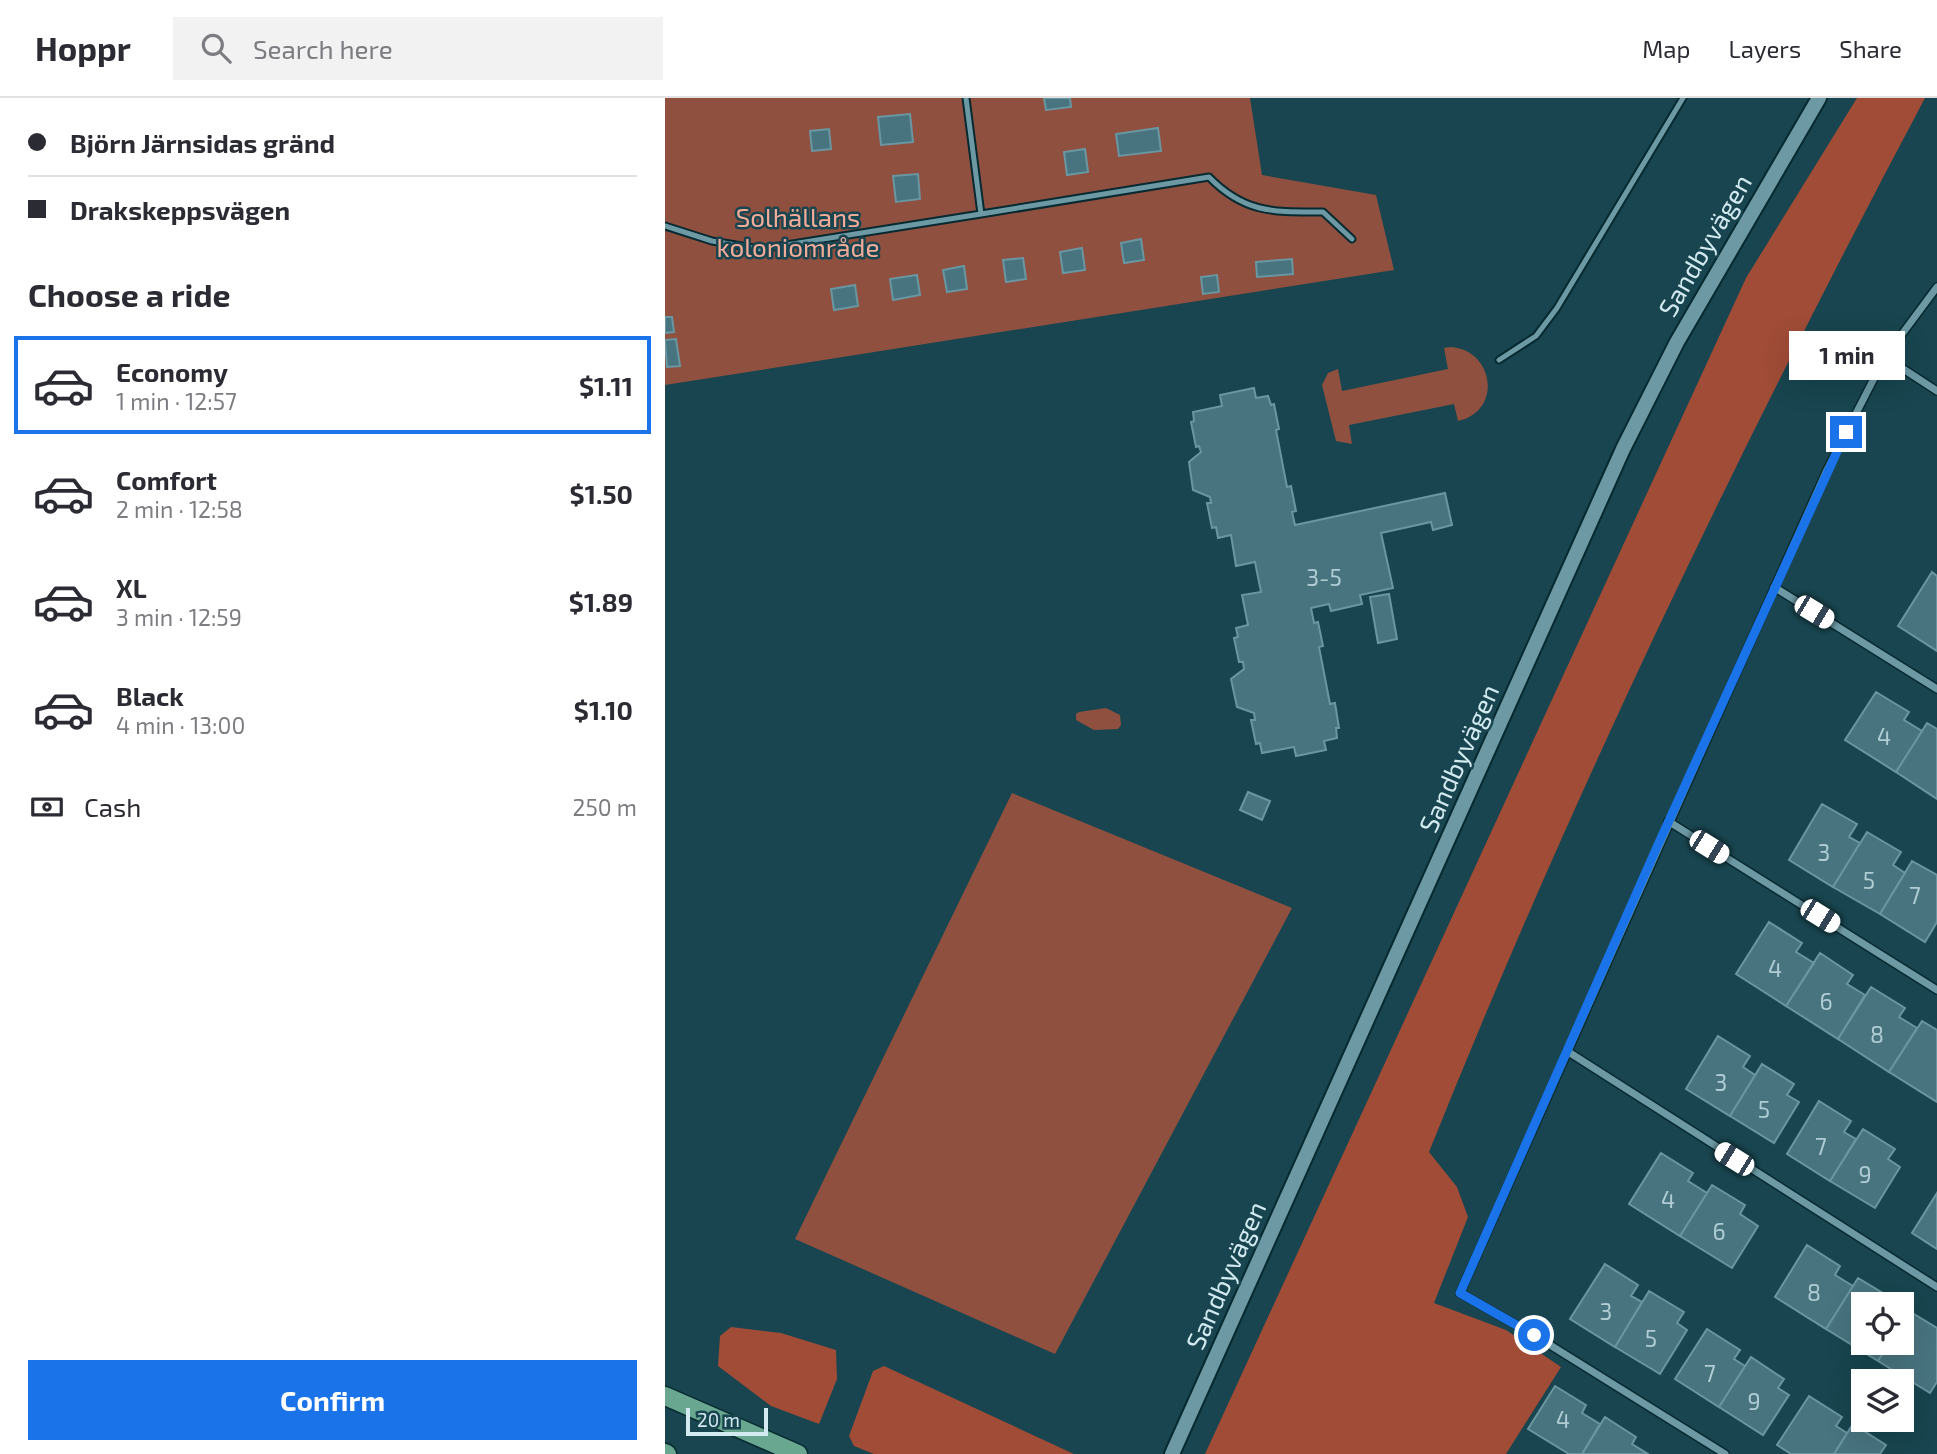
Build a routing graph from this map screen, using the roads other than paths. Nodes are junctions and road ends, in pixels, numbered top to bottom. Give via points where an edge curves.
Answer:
1 (966, 98) edge
2 (1683, 98) edge
3 (1819, 98) edge
4 (981, 214) junction
5 (665, 226) edge
6 (1352, 239) dead end
7 (1937, 287) edge
8 (1885, 357) junction
9 (1499, 360) dead end
10 (1937, 391) edge
11 (1774, 587) junction
12 (1937, 689) edge
13 (1668, 821) junction
14 (1937, 990) edge
15 (1567, 1051) junction
16 (1937, 1287) edge
17 (665, 1396) edge
18 (798, 1454) edge
19 (1172, 1454) edge
20 (1725, 1454) edge

1 - 4 lane
2 - 9 lane via 1557,308 1536,336
3 - 19 main road, Sandbyvägen via 1677,342 1623,449
4 - 5 lane via 760,249 712,241
4 - 6 lane via 1209,177 1227,194 1266,212 1324,212
7 - 8 street
8 - 10 street
8 - 11 street
11 - 12 street
11 - 13 street
13 - 14 street
13 - 15 street
15 - 16 street
15 - 20 street via 1460,1293
17 - 18 main road

